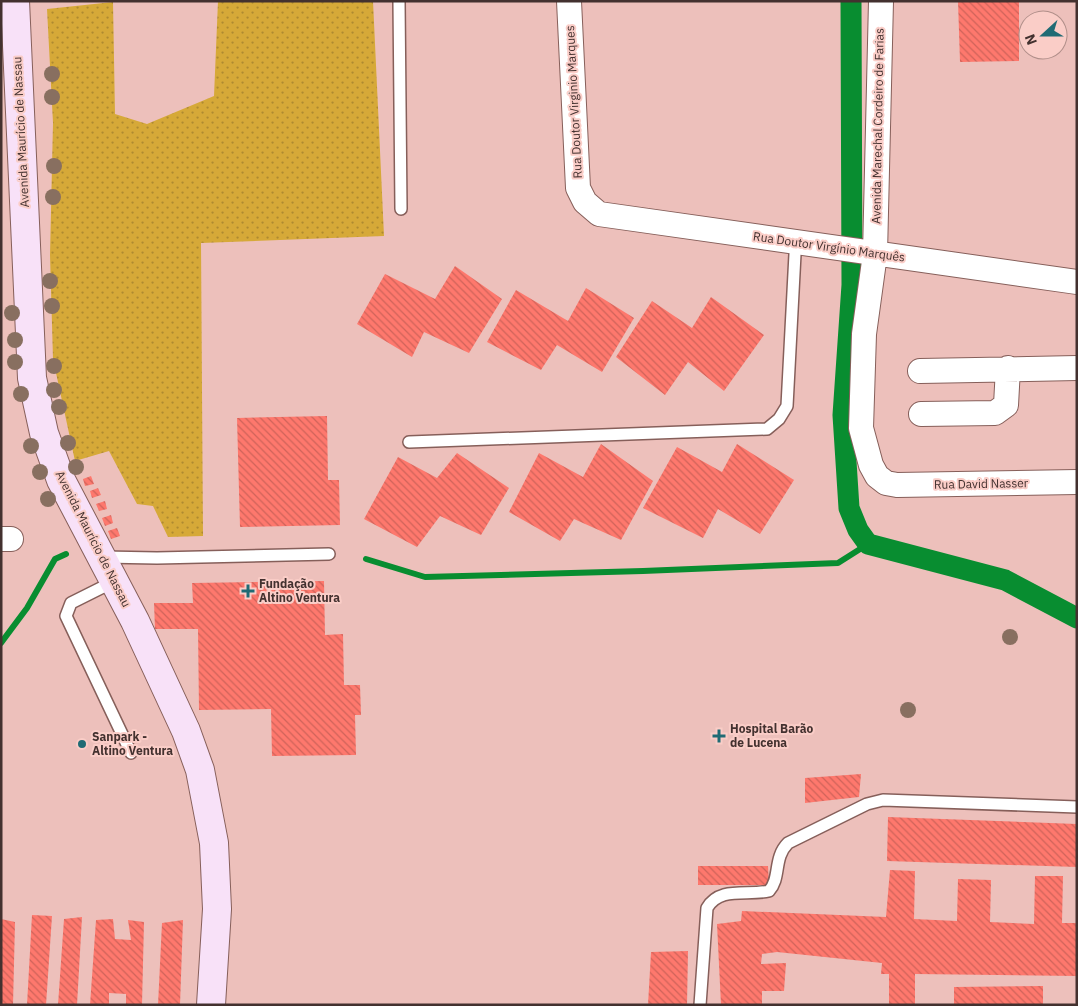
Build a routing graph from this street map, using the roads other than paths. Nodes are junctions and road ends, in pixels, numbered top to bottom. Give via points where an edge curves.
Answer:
1 (16, 1) edge
2 (399, 1) edge
3 (569, 1) edge
4 (881, 1) edge
5 (585, 202) joint
6 (401, 209) dead end
7 (794, 248) junction
8 (870, 253) junction
9 (1077, 282) edge
10 (1008, 368) junction
11 (1077, 368) edge
12 (920, 371) dead end
13 (921, 414) dead end
14 (409, 442) dead end
15 (1077, 482) edge
16 (886, 483) joint
17 (329, 554) dead end
18 (101, 556) junction
19 (115, 582) junction
20 (130, 753) dead end
21 (1077, 807) edge
22 (211, 1005) edge
23 (700, 1005) edge

1 - 18 main road, Avenida Maurício de Nassau via 32,378 44,433 61,480
2 - 6 lane
3 - 5 street, Rua Doutor Virginio Marques via 578,188
4 - 8 street, Avenida Marechal Cordeiro de Farias
5 - 7 street, Rua Doutor Virgínio Marquês via 599,214
7 - 8 street, Rua Doutor Virgínio Marquês via 828,247
7 - 14 lane via 787,406 779,419 767,428
8 - 9 street, Rua Doutor Virgínio Marquês
8 - 16 street, Avenida Marechal Cordeiro de Farias via 861,428 871,466
10 - 11 street
10 - 12 street
10 - 13 street via 1006,405 995,413
15 - 16 street, Rua David Nasser
17 - 18 lane
18 - 19 main road, Avenida Maurício de Nassau
19 - 20 lane via 71,603 66,616
19 - 22 main road, Avenida Maurício de Nassau via 186,730 208,802 214,843 217,909
21 - 23 lane via 883,800 867,804 788,843 779,854 773,886 769,891 721,895 707,908

